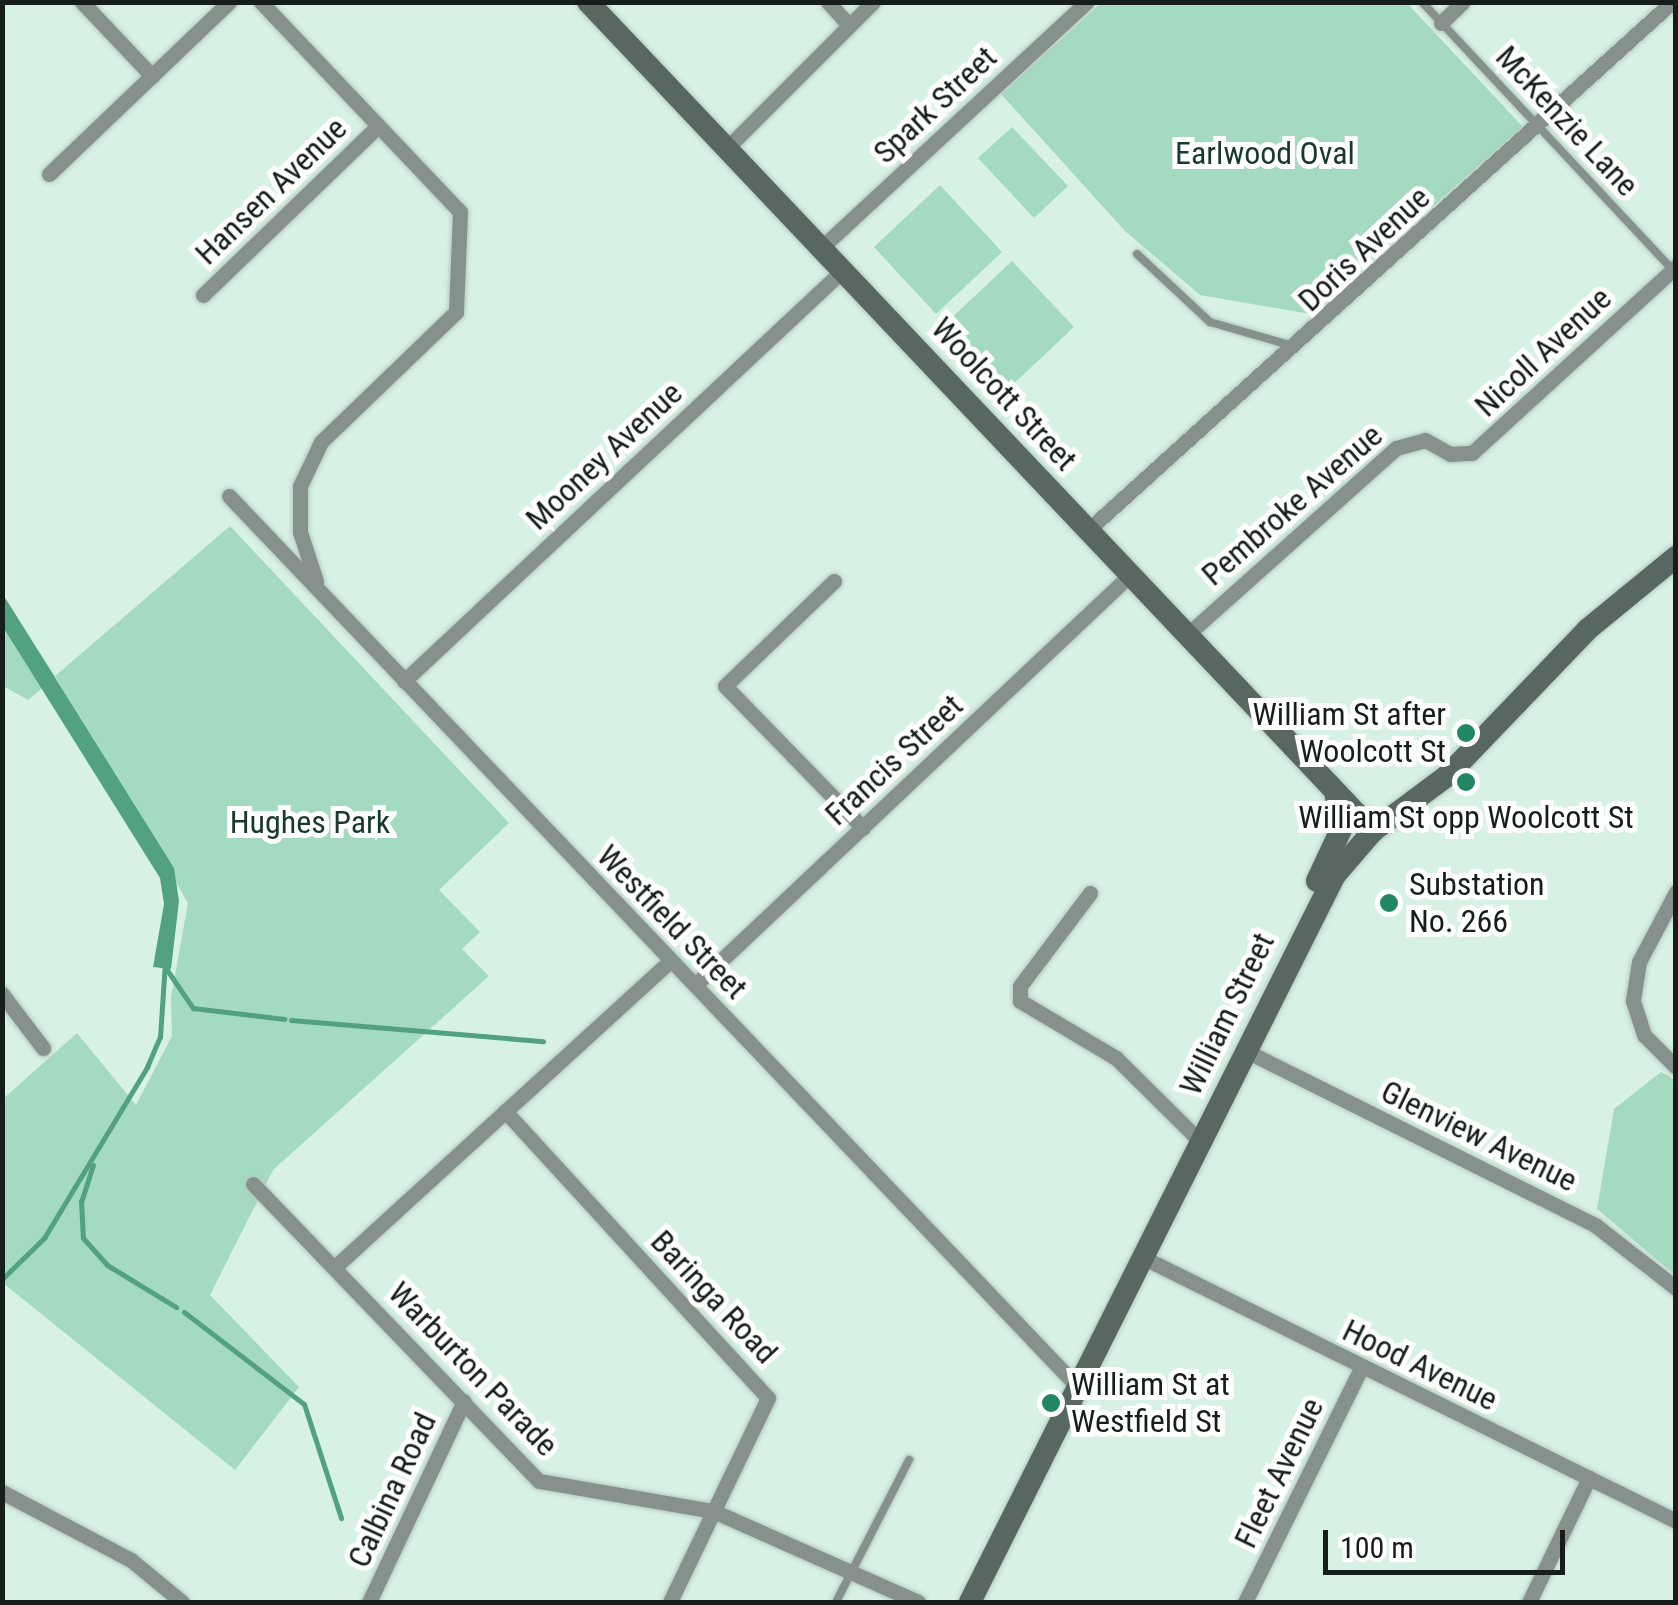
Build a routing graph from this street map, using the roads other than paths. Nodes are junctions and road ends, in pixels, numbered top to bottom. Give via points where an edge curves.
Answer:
1 (82, 2) edge
2 (229, 2) edge
3 (260, 2) edge
4 (588, 2) edge
5 (828, 2) edge
6 (873, 2) edge
7 (1087, 2) edge
8 (1422, 2) edge
9 (1464, 2) edge
10 (1672, 2) edge
11 (1441, 23) junction
12 (849, 25) junction
13 (152, 76) junction
14 (378, 126) junction
15 (1538, 128) junction
16 (726, 149) junction
17 (49, 174) dead end
18 (821, 248) junction
19 (1137, 254) dead end
20 (842, 270) junction
21 (1675, 270) edge
22 (203, 294) dead end
23 (1298, 347) junction
24 (1440, 447) joint
25 (229, 496) dead end
26 (1088, 530) junction
27 (1676, 557) edge
28 (1131, 574) junction
29 (834, 580) dead end
30 (317, 585) junction
31 (1188, 634) junction
32 (404, 681) junction
33 (1331, 786) junction
34 (862, 828) junction
35 (1373, 831) junction
36 (1676, 892) edge
37 (1090, 893) dead end
38 (1300, 940) junction
39 (670, 962) junction
40 (695, 985) junction
41 (2, 994) edge
42 (43, 1048) dead end
43 (1246, 1052) junction
44 (1676, 1067) edge
45 (505, 1112) junction
46 (1200, 1141) junction
47 (253, 1184) dead end
48 (1140, 1256) junction
49 (336, 1266) junction
50 (1676, 1288) edge
51 (1362, 1368) junction
52 (1076, 1385) junction
53 (464, 1401) junction
54 (908, 1460) dead end
55 (1589, 1478) junction
56 (2, 1492) edge
57 (713, 1511) junction
58 (1676, 1522) edge
59 (853, 1571) junction
60 (182, 1602) edge
61 (369, 1602) edge
62 (670, 1602) edge
63 (836, 1602) edge
64 (918, 1602) edge
65 (970, 1602) edge
66 (1245, 1602) edge
67 (1529, 1602) edge

1 - 13 street
2 - 13 street
3 - 14 street
4 - 16 main road, Woolcott Street
5 - 12 street
6 - 12 street
7 - 18 street, Spark Street
8 - 11 lane, McKenzie Lane
9 - 11 street
10 - 15 street, Doris Avenue
11 - 15 lane, McKenzie Lane
12 - 16 street
13 - 17 street
14 - 22 street, Hansen Avenue
14 - 30 street via 460,212 456,312 321,442 300,486 300,532
15 - 21 lane, McKenzie Lane
15 - 23 street, Doris Avenue
16 - 18 main road, Woolcott Street
18 - 20 main road, Woolcott Street
19 - 23 lane via 1210,322
20 - 26 main road, Woolcott Street
20 - 32 street, Mooney Avenue
21 - 24 street, Nicoll Avenue via 1472,453
23 - 26 street, Doris Avenue
24 - 31 street, Pembroke Avenue via 1410,439 1396,448
25 - 30 street, Westfield Street
26 - 28 main road, Woolcott Street
27 - 35 main road, William Street via 1576,641 1448,775
28 - 31 main road, Woolcott Street
28 - 34 street, Francis Street
29 - 34 street via 725,686
30 - 32 street, Westfield Street
31 - 33 main road, Woolcott Street
32 - 39 street, Westfield Street
33 - 35 main road, Woolcott Street
33 - 38 main road via 1344,823 1299,920
34 - 40 street, Francis Street
35 - 38 main road, William Street via 1335,875
36 - 44 street via 1639,962 1634,1001 1644,1035
37 - 46 street via 1020,986 1020,1001 1116,1058
38 - 43 main road, William Street
39 - 40 street, Westfield Street
39 - 45 street
40 - 52 street, Westfield Street
41 - 42 street
43 - 46 main road, William Street
43 - 50 street, Glenview Avenue via 1596,1225
45 - 49 street
45 - 57 street, Baringa Road via 768,1398
46 - 48 main road, William Street
47 - 49 street, Warburton Parade
48 - 51 street, Hood Avenue
48 - 52 main road, William Street
49 - 53 street, Warburton Parade
51 - 55 street, Hood Avenue
51 - 66 street, Fleet Avenue
52 - 65 main road, William Street
53 - 57 street, Warburton Parade via 540,1480
53 - 61 street, Calbina Road
54 - 59 lane
55 - 58 street, Hood Avenue
55 - 67 street
56 - 60 street via 130,1560
57 - 59 street, Warburton Parade
57 - 62 street, Baringa Road
59 - 63 lane
59 - 64 street, Warburton Parade

